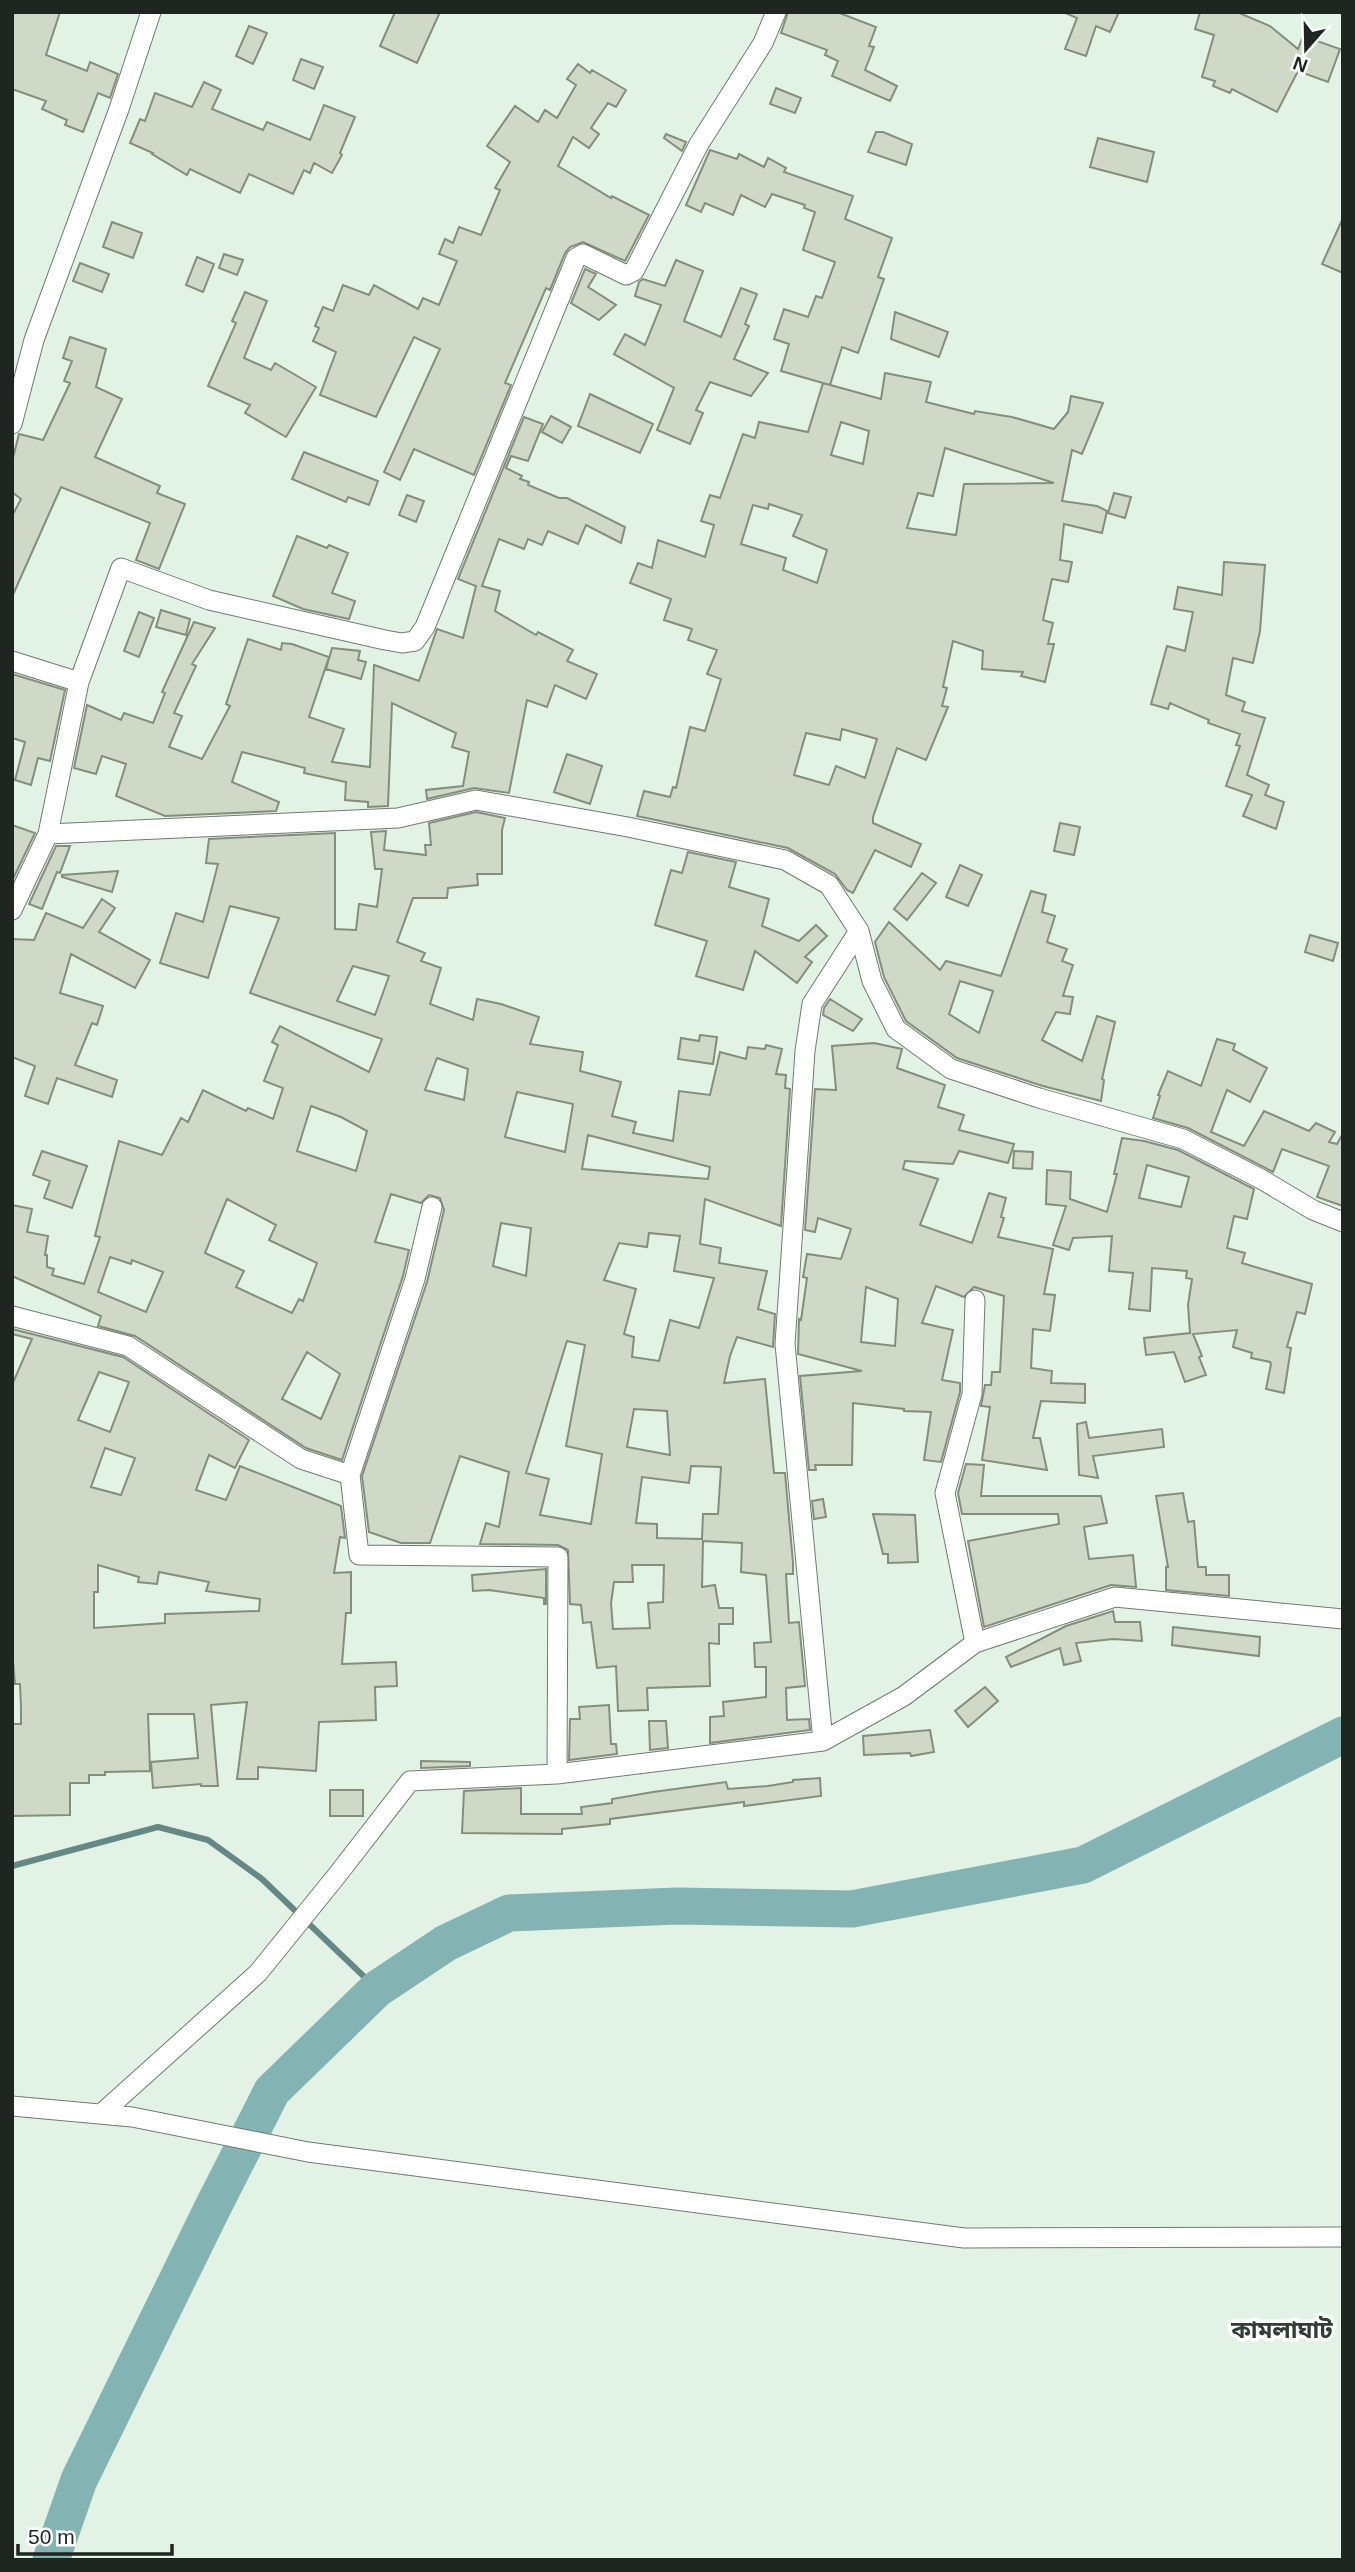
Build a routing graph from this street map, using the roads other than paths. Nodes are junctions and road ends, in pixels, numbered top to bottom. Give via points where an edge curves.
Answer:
1 (151, 12) edge
2 (776, 12) edge
3 (12, 424) edge
4 (12, 661) edge
5 (79, 682) junction
6 (48, 834) junction
7 (12, 911) edge
8 (859, 931) junction
9 (432, 1207) dead end
10 (1343, 1222) edge
11 (975, 1300) dead end
12 (12, 1316) edge
13 (350, 1475) junction
14 (1343, 1619) edge
15 (975, 1643) junction
16 (823, 1741) junction
17 (557, 1774) junction
18 (12, 2106) edge
19 (101, 2114) junction
20 (1343, 2237) edge

1 - 3 street via 34,340
2 - 5 street via 763,43 699,144 634,271 626,275 583,254 576,258 425,627 415,641 385,640 209,600 121,568
4 - 5 street
5 - 6 street
6 - 7 street
6 - 8 street via 398,818 476,800 785,860 829,885
8 - 10 street via 872,981 896,1029 951,1069 1183,1139
8 - 16 street via 812,1004 785,1344
9 - 13 street via 415,1279
11 - 15 street via 972,1394 945,1493
12 - 13 street via 128,1346 302,1459
13 - 17 street via 359,1555 558,1558
14 - 15 street via 1115,1597
15 - 16 street via 904,1696
16 - 17 street
17 - 19 street via 410,1781 258,1973
18 - 19 street
19 - 20 street via 308,2152 964,2238

